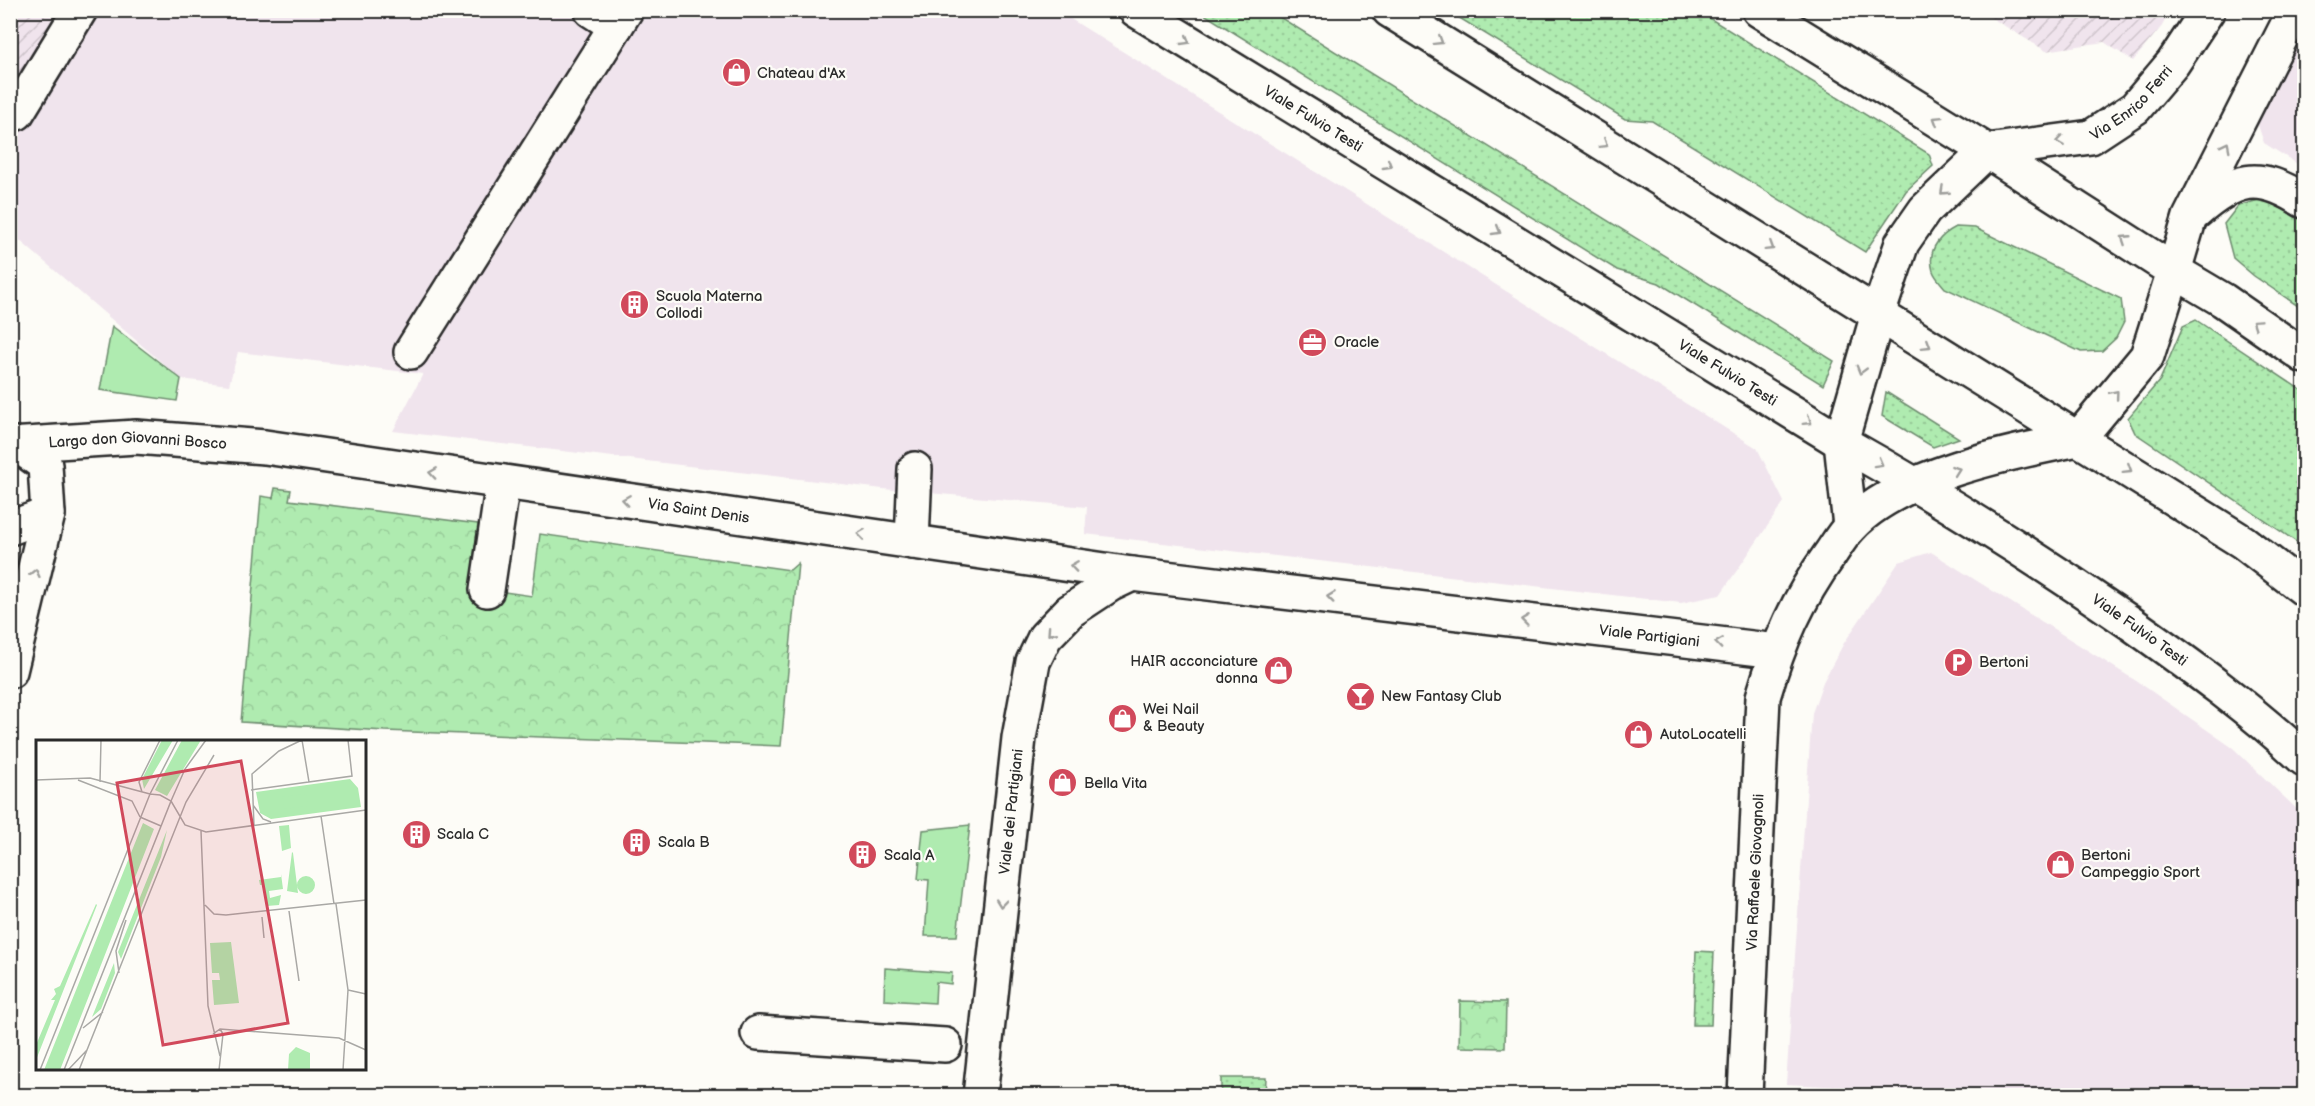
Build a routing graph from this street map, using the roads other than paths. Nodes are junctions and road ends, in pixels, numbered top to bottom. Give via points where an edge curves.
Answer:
1 (80, 10) edge
2 (1136, 10) edge
3 (1389, 10) edge
4 (1759, 10) edge
5 (2208, 10) edge
6 (2295, 10) edge
7 (611, 16) edge
8 (1783, 20) edge
9 (17, 113) dead end
10 (1987, 151) junction
11 (2304, 201) edge
12 (2190, 217) junction
13 (2174, 271) junction
14 (1878, 314) junction
15 (411, 352) dead end
16 (2304, 356) edge
17 (2078, 439) junction
18 (1841, 442) junction
19 (13, 445) edge
20 (265, 447) joint
21 (915, 470) dead end
22 (503, 482) junction
23 (1917, 484) junction
24 (48, 514) junction
25 (1850, 526) junction
26 (10, 528) edge
27 (912, 542) junction
28 (1132, 574) junction
29 (2304, 589) edge
30 (487, 590) dead end
31 (1777, 651) junction
32 (10, 671) edge
33 (2304, 759) edge
34 (758, 1034) dead end
35 (945, 1046) dead end
36 (980, 1095) edge
37 (1745, 1095) edge

1 - 9 main road
2 -> 18 main road, Viale Fulvio Testi
3 -> 14 main road
4 - 8 main road
5 -> 10 main road, Via Enrico Ferri via 2173,63 2135,108 2091,137
12 -> 6 main road
7 - 15 main road
10 -> 8 main road
13 -> 10 main road
10 -> 14 main road via 1925,210 1902,243
11 - 12 main road via 2266,183 2237,184 2219,192
12 - 13 main road
16 -> 13 main road
17 -> 13 main road via 2147,356
14 -> 17 main road
14 -> 18 main road
23 -> 17 main road via 1997,455
17 -> 29 main road via 2244,542
18 -> 23 main road, Viale Fulvio Testi
18 - 25 main road
19 - 20 main road, Largo don Giovanni Bosco via 136,437
19 - 24 main road via 45,465
22 -> 20 main road, Via Saint Denis
21 - 27 main road
27 -> 22 main road, Via Saint Denis
22 - 30 main road
23 - 25 main road via 1884,500
23 - 33 main road, Viale Fulvio Testi via 2051,568 2201,673
24 - 26 main road
32 -> 24 main road
25 - 31 main road via 1808,585
28 -> 27 main road, Via Saint Denis
31 -> 28 main road, Viale Partigiani
28 -> 36 main road, Viale dei Partigiani via 1070,611 1045,637 1033,663 1019,738
31 - 37 main road, Via Raffaele Giovagnoli via 1763,697
34 - 35 main road

